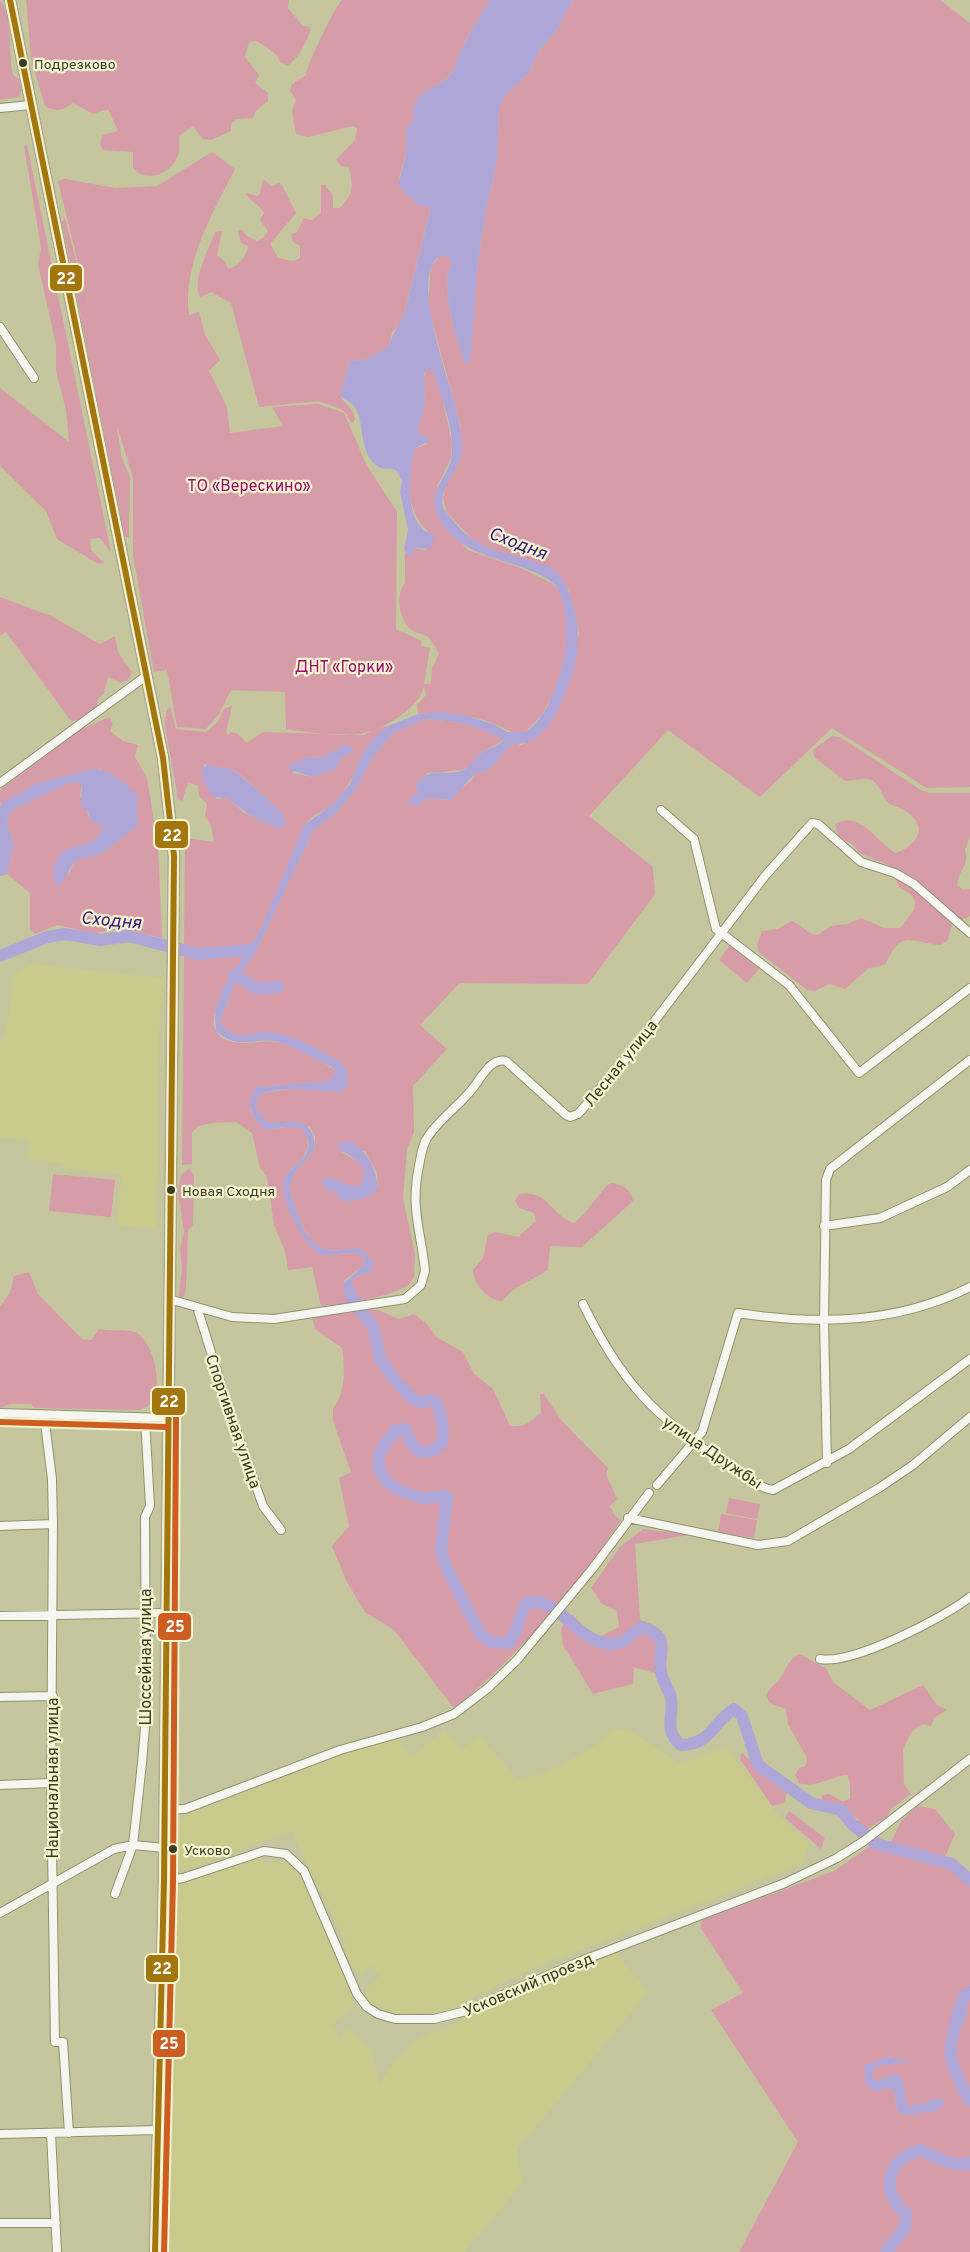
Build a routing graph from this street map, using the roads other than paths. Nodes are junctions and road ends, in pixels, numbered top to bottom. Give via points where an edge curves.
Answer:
1 (10, 0) edge
2 (31, 105) junction
3 (0, 108) edge
4 (0, 327) edge
5 (34, 378) dead end
6 (146, 676) junction
7 (0, 783) edge
8 (661, 810) dead end
9 (720, 933) junction
10 (970, 933) edge
11 (970, 988) edge
12 (970, 1060) edge
13 (970, 1170) edge
14 (824, 1226) junction
15 (970, 1287) edge
16 (169, 1299) junction
17 (583, 1304) dead end
18 (197, 1307) junction
19 (824, 1321) junction
20 (970, 1359) edge
21 (0, 1413) edge
22 (44, 1415) junction
23 (970, 1417) edge
24 (145, 1418) junction
25 (167, 1418) junction
26 (695, 1443) junction
27 (826, 1463) junction
28 (657, 1485) dead end
29 (649, 1493) dead end
30 (628, 1518) junction
31 (53, 1524) junction
32 (0, 1526) edge
33 (281, 1530) dead end
34 (970, 1597) edge
35 (145, 1613) junction
36 (166, 1613) junction
37 (54, 1614) junction
38 (0, 1616) edge
39 (820, 1659) dead end
40 (53, 1696) junction
41 (0, 1697) edge
42 (970, 1759) edge
43 (51, 1783) junction
44 (0, 1785) edge
45 (165, 1810) junction
46 (133, 1845) junction
47 (165, 1848) junction
48 (164, 1881) junction
49 (52, 1885) junction
50 (115, 1894) dead end
51 (0, 1912) edge
52 (158, 2130) junction
53 (69, 2133) junction
54 (0, 2134) edge
55 (51, 2134) junction
56 (0, 2223) edge
57 (56, 2223) junction
58 (57, 2252) edge
59 (155, 2252) edge

1 - 2 main road
2 - 3 street
2 - 6 main road
4 - 5 street
6 - 7 street
6 - 16 main road via 171,811 174,929
8 - 9 street via 694,839 713,922
9 - 10 street, Лесная улица via 809,824 818,824 861,862 914,884
9 - 11 street via 789,985 860,1073
9 - 18 street, Лесная улица via 625,1060 574,1116 566,1115 506,1061 500,1060 430,1133 414,1189 425,1271 421,1285 405,1299 285,1318 252,1319
12 - 14 street via 831,1169 826,1180
13 - 14 street via 947,1187 880,1218
14 - 19 street
15 - 19 street via 923,1307
16 - 18 street
16 - 25 main road
17 - 26 street, улица Дружбы via 610,1356 632,1387 659,1416
18 - 33 street, Спортивная улица via 263,1506
19 - 26 street via 738,1313 702,1432
19 - 27 street
20 - 27 street, улица Дружбы
21 - 22 street
22 - 24 street
22 - 31 street, Национальная улица
23 - 30 street via 879,1488 775,1545 758,1545
24 - 25 street
24 - 35 street, Шоссейная улица via 150,1506 145,1517
25 - 36 main road
26 - 27 street, улица Дружбы via 773,1490
26 - 28 street
29 - 30 street
30 - 45 street via 517,1660 449,1717 357,1744 185,1809
31 - 32 street
31 - 37 street, Национальная улица
34 - 39 street via 949,1612 899,1636 838,1660
35 - 36 street
35 - 37 street
35 - 46 street, Шоссейная улица via 146,1715
36 - 45 main road
37 - 38 street
37 - 40 street, Национальная улица
40 - 41 street
40 - 43 street, Национальная улица
42 - 48 street, Усковский проезд via 837,1858 785,1883 581,1961 466,2011 434,2019 395,2019 367,2007 357,1994 304,1871 286,1854 264,1851
43 - 44 street
43 - 49 street, Национальная улица
45 - 47 main road
46 - 47 street
46 - 49 street via 114,1849
46 - 50 street, Шоссейная улица
47 - 48 main road
48 - 52 main road
49 - 51 street
49 - 53 street, Национальная улица via 55,2042 63,2042
52 - 53 street
52 - 59 main road
53 - 55 street
54 - 55 street
55 - 57 street
56 - 57 street
57 - 58 street

